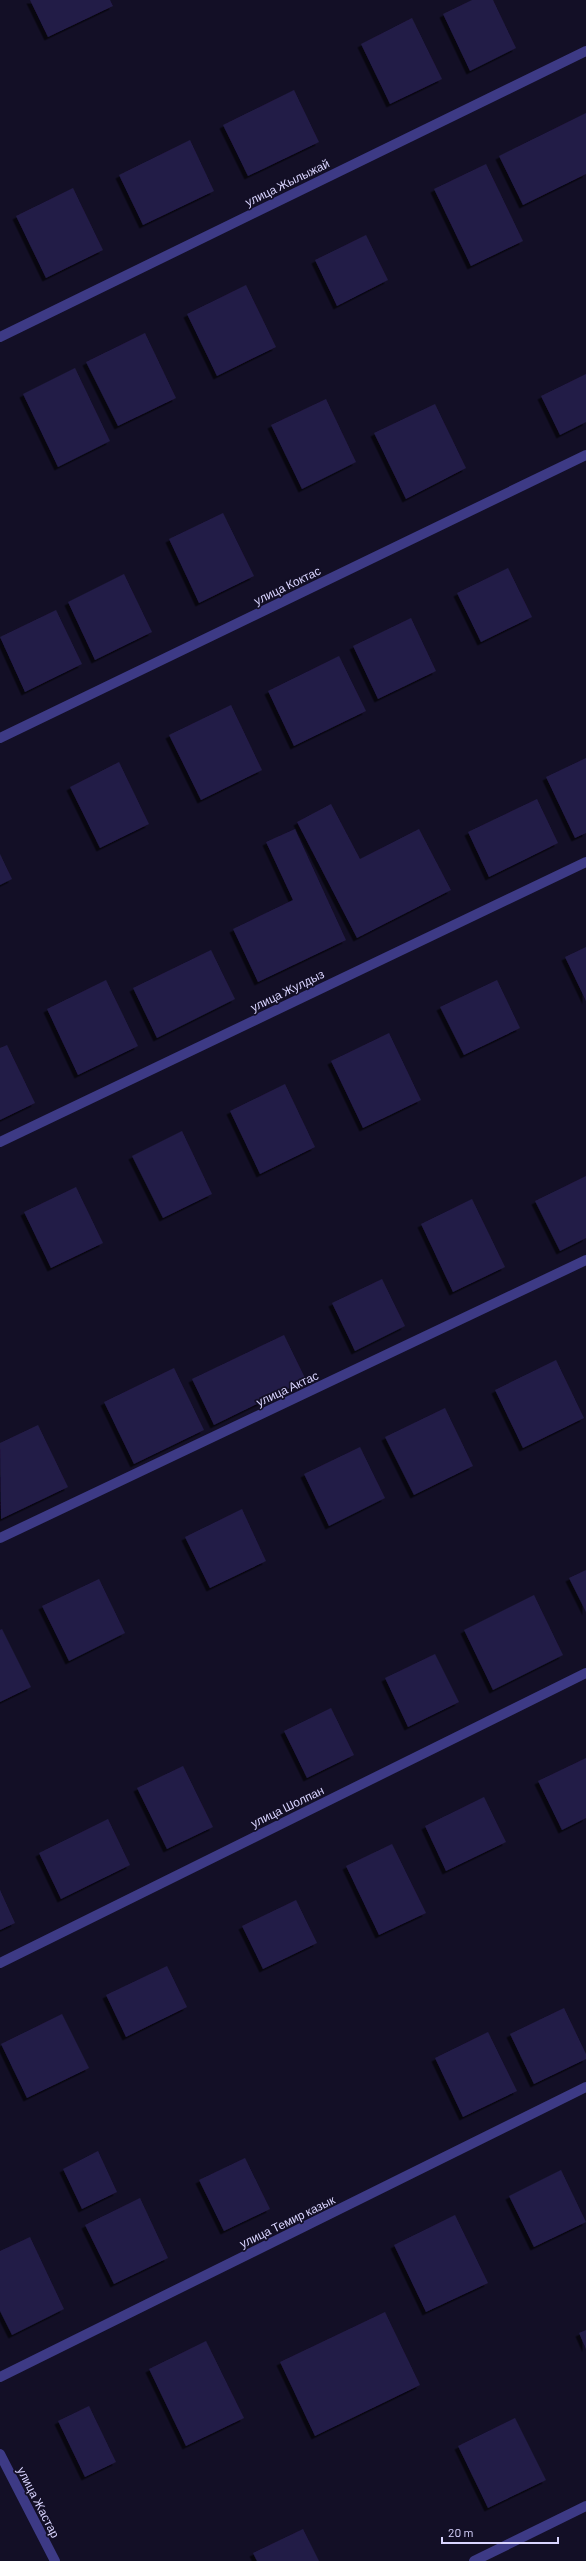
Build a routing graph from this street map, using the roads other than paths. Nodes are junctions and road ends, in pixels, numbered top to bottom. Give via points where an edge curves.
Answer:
1 (586, 51) edge
2 (0, 337) edge
3 (586, 455) edge
4 (0, 738) edge
5 (586, 862) edge
6 (0, 1142) edge
7 (586, 1260) edge
8 (0, 1538) edge
9 (586, 1673) edge
10 (0, 1963) edge
11 (586, 2087) edge
12 (0, 2377) edge
13 (0, 2454) edge
14 (586, 2506) edge
15 (54, 2561) edge
16 (474, 2561) edge

1 - 2 street, улица Жылыжай
3 - 4 street, улица Коктас
5 - 6 street, улица Жулдыз
7 - 8 street, улица Актас
9 - 10 street, улица Шолпан
11 - 12 street, улица Темир казык
13 - 15 street, улица Жастар
14 - 16 street

